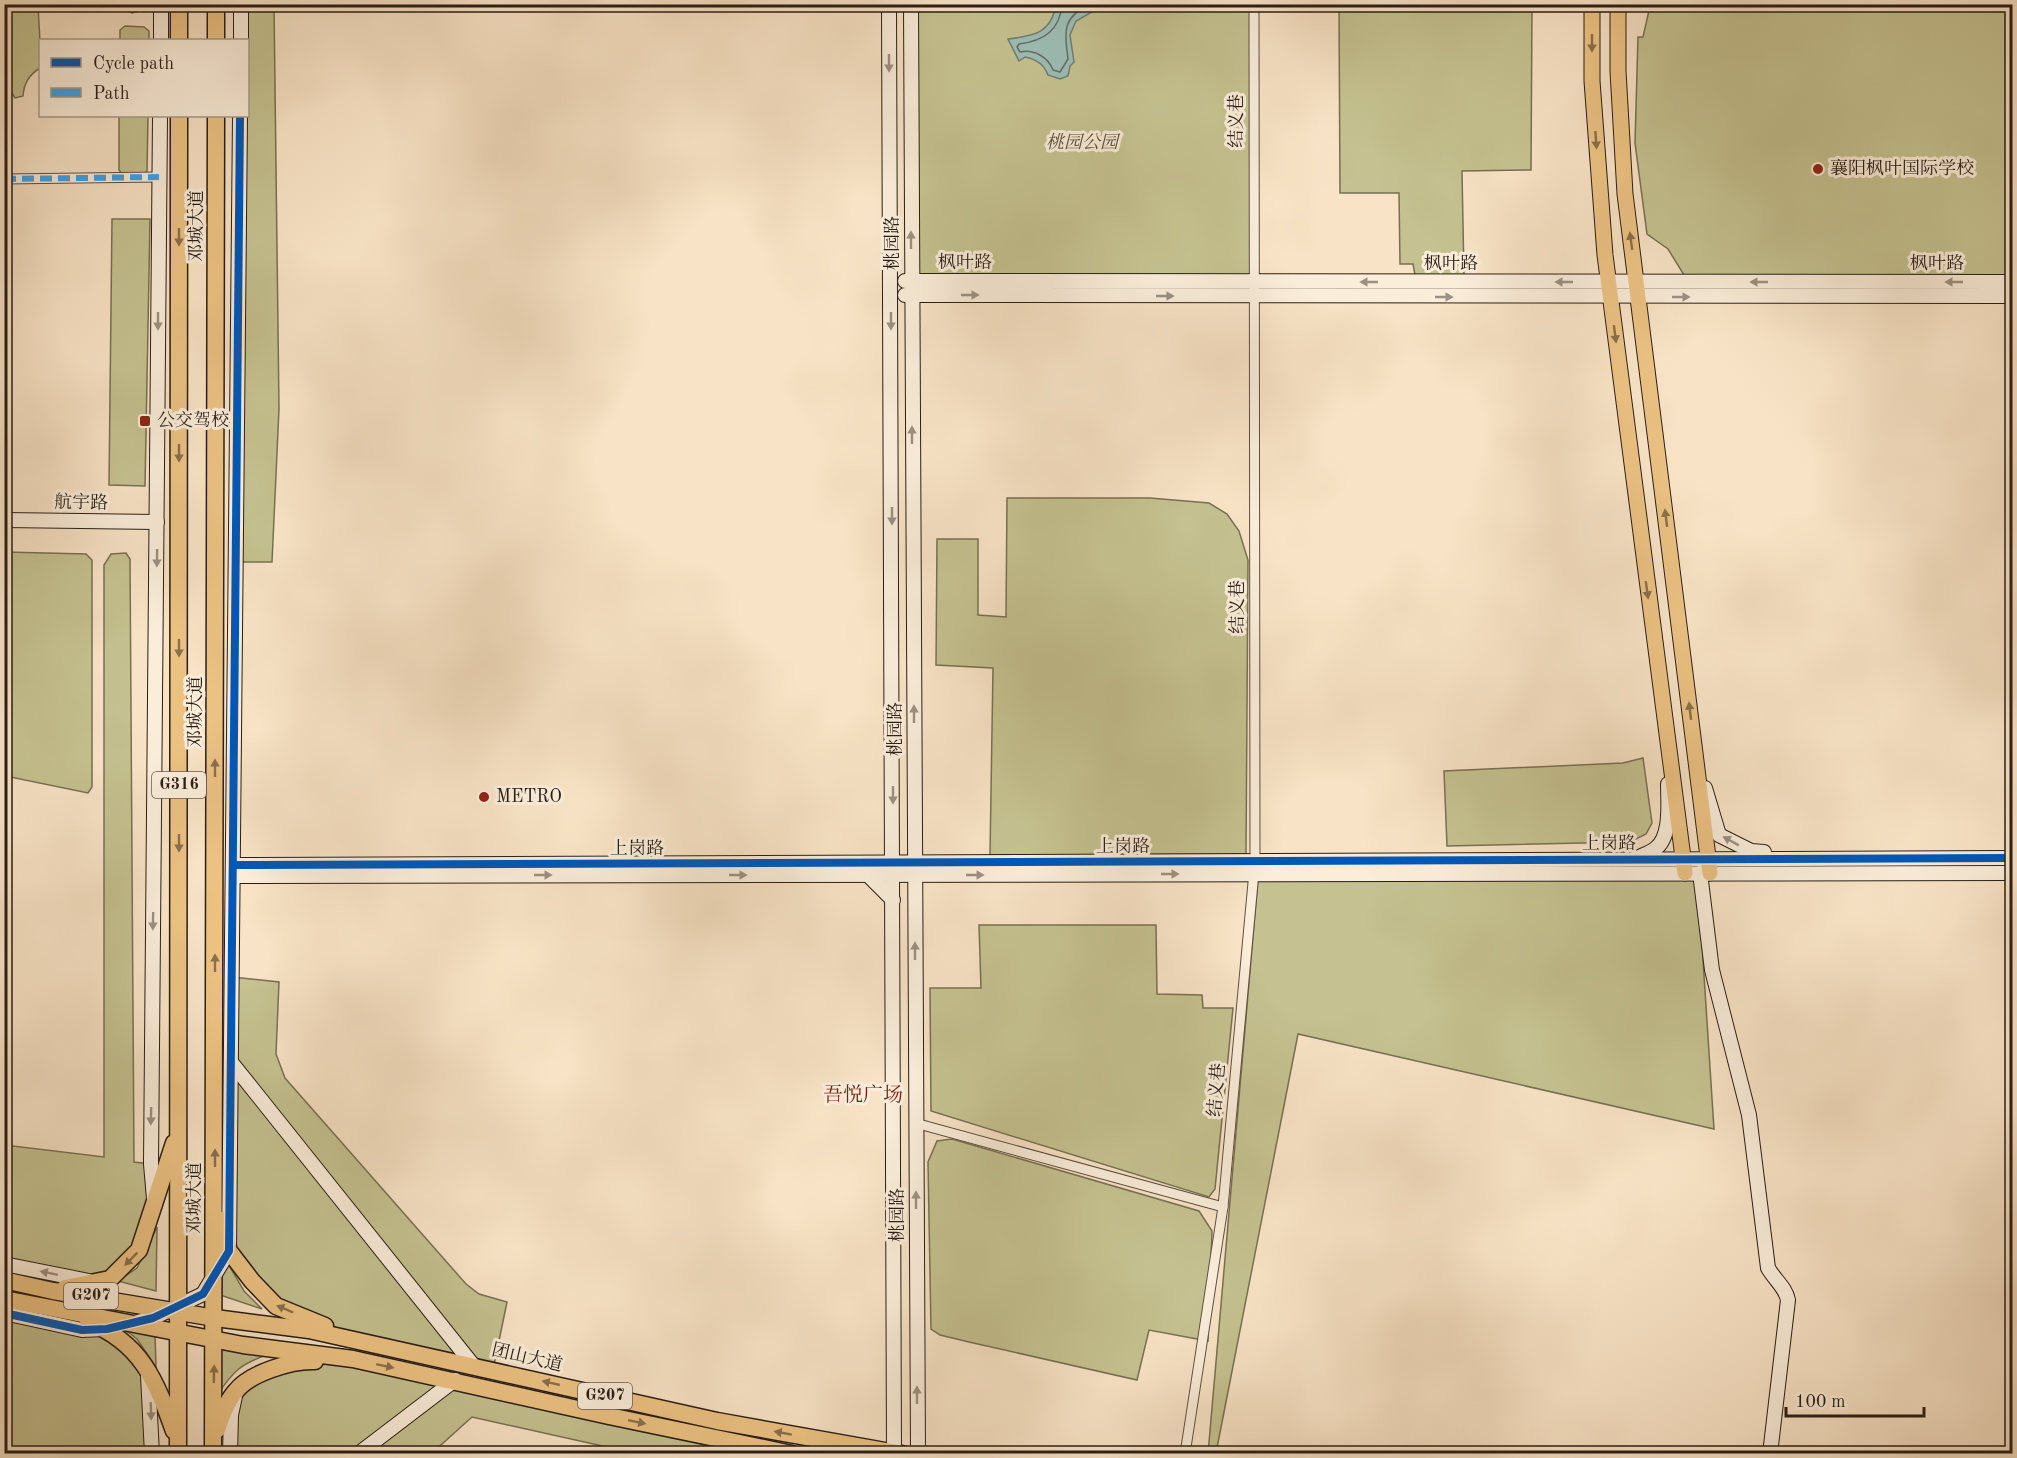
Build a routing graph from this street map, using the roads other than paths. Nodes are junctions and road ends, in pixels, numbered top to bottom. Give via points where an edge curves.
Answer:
1 (161, 4) edge
2 (179, 4) edge
3 (216, 4) edge
4 (241, 4) edge
5 (889, 4) edge
6 (910, 4) edge
7 (1254, 4) edge
8 (1592, 4) edge
9 (1618, 4) edge
10 (160, 39) edge
11 (179, 39) edge
12 (216, 39) edge
13 (241, 39) edge
14 (160, 117) edge
15 (179, 117) edge
16 (216, 117) edge
17 (240, 117) edge
18 (159, 177) junction
19 (4, 179) edge
20 (159, 197) junction
21 (179, 197) junction
22 (891, 280) junction
23 (1254, 281) junction
24 (2013, 282) edge
25 (912, 288) junction
26 (1609, 289) junction
27 (1638, 289) junction
28 (891, 295) junction
29 (1254, 296) junction
30 (2013, 296) edge
31 (4, 520) edge
32 (157, 522) junction
33 (1667, 743) junction
34 (1694, 744) junction
35 (893, 840) junction
36 (914, 840) junction
37 (2013, 858) edge
38 (1635, 859) junction
39 (1829, 859) junction
40 (1255, 868) junction
41 (1697, 868) junction
42 (869, 869) junction
43 (893, 869) junction
44 (914, 869) junction
45 (937, 869) junction
46 (233, 871) junction
47 (2013, 873) edge
48 (914, 897) junction
49 (893, 900) junction
50 (231, 1062) junction
51 (915, 1123) junction
52 (179, 1125) junction
53 (215, 1193) junction
54 (154, 1207) junction
55 (1223, 1207) junction
56 (229, 1251) junction
57 (4, 1264) edge
58 (4, 1280) edge
59 (94, 1282) junction
60 (53, 1291) junction
61 (4, 1299) edge
62 (55, 1310) junction
63 (178, 1311) junction
64 (4, 1313) edge
65 (214, 1318) junction
66 (107, 1329) junction
67 (178, 1332) junction
68 (214, 1339) junction
69 (358, 1339) junction
70 (360, 1361) junction
71 (473, 1365) junction
72 (147, 1368) junction
73 (455, 1380) junction
74 (236, 1390) junction
75 (178, 1448) edge
76 (213, 1449) edge
77 (897, 1453) edge
78 (152, 1454) edge
79 (231, 1454) edge
80 (358, 1454) edge
81 (792, 1454) edge
82 (918, 1454) edge
83 (1185, 1454) edge
84 (1770, 1454) edge

1 - 10 street
2 - 11 highway
3 - 12 highway
4 - 13 street
5 -> 22 street, 桃园路
25 -> 6 street, 桃园路
7 - 23 street, 结义巷
8 -> 26 main road via 1592,81
27 -> 9 main road via 1625,194
14 - 18 street
15 - 21 highway, 邓城大道 / G316
53 -> 16 highway, 邓城大道 / G316
17 - 46 street
18 - 19 street
18 - 20 street
20 - 21 street
20 -> 32 street
21 -> 52 highway, 邓城大道 / G316
22 - 25 street, 枫叶路
22 - 28 street, 桃园路
23 - 25 street, 枫叶路
26 -> 23 street, 枫叶路
23 - 29 street, 结义巷
24 -> 27 street, 枫叶路
25 - 28 street, 枫叶路
25 -> 29 street, 枫叶路
36 -> 25 street, 桃园路
26 - 27 street, 枫叶路
29 -> 26 street, 枫叶路
26 -> 33 main road
27 -> 30 street, 枫叶路
34 -> 27 main road
28 -> 35 street, 桃园路
29 - 40 street, 结义巷
31 - 32 street, 航宇路
32 -> 54 street via 151,1153
33 - 38 street via 1668,812 1664,833 1657,848
33 - 41 main road
39 -> 34 street via 1751,851 1719,835
34 - 41 main road
35 - 42 street
35 - 43 street, 桃园路
36 - 44 street, 桃园路
36 - 45 street
37 - 39 street, 上岗路
38 - 40 street, 上岗路
38 - 41 street, 上岗路
39 - 41 street, 上岗路
40 - 41 street, 上岗路
40 - 45 street, 上岗路
40 - 55 street, 结义巷
41 - 47 street, 上岗路
41 - 84 street via 1712,970 1749,1115 1768,1268 1787,1292 1788,1300
42 - 43 street, 上岗路
42 - 46 street, 上岗路
42 - 49 street
43 - 44 street, 上岗路
43 - 49 street, 桃园路
44 - 45 street, 上岗路
44 - 48 street, 桃园路
45 - 48 street
46 - 50 street
51 -> 48 street, 桃园路
49 - 77 street, 桃园路
50 - 56 street
50 - 71 street
51 - 55 street
82 -> 51 street, 桃园路
52 - 54 highway
52 - 63 highway, 邓城大道 / G316
53 - 56 highway
53 - 65 highway, 邓城大道 / G316
54 -> 59 highway via 139,1250 110,1279
55 - 83 street, 结义巷
56 - 66 street via 203,1294 153,1318
69 -> 56 highway via 276,1306
59 -> 57 street
58 - 60 highway, G207
59 - 60 highway
60 - 63 highway, G207
61 - 62 highway, G207
62 - 66 highway
62 - 67 highway, G207
63 - 65 highway, 团山大道 / G207
63 - 67 highway, 邓城大道 / G316
64 - 66 street via 82,1330
65 - 68 highway, 邓城大道 / G316
65 - 69 highway, 团山大道 / G207
66 - 72 highway via 129,1345
67 - 68 highway, G207
67 - 75 highway, 邓城大道 / G316
68 - 70 highway, G207
76 -> 68 highway, 邓城大道 / G316
69 - 71 highway, 团山大道 / G207
70 -> 73 highway, G207
70 - 74 highway via 305,1360 271,1369
77 -> 71 highway, 团山大道 / G207 via 717,1421
72 - 75 highway via 162,1396
72 -> 78 street
73 - 80 street
73 -> 81 highway, G207
74 - 76 highway via 221,1415
74 - 79 street via 231,1415

